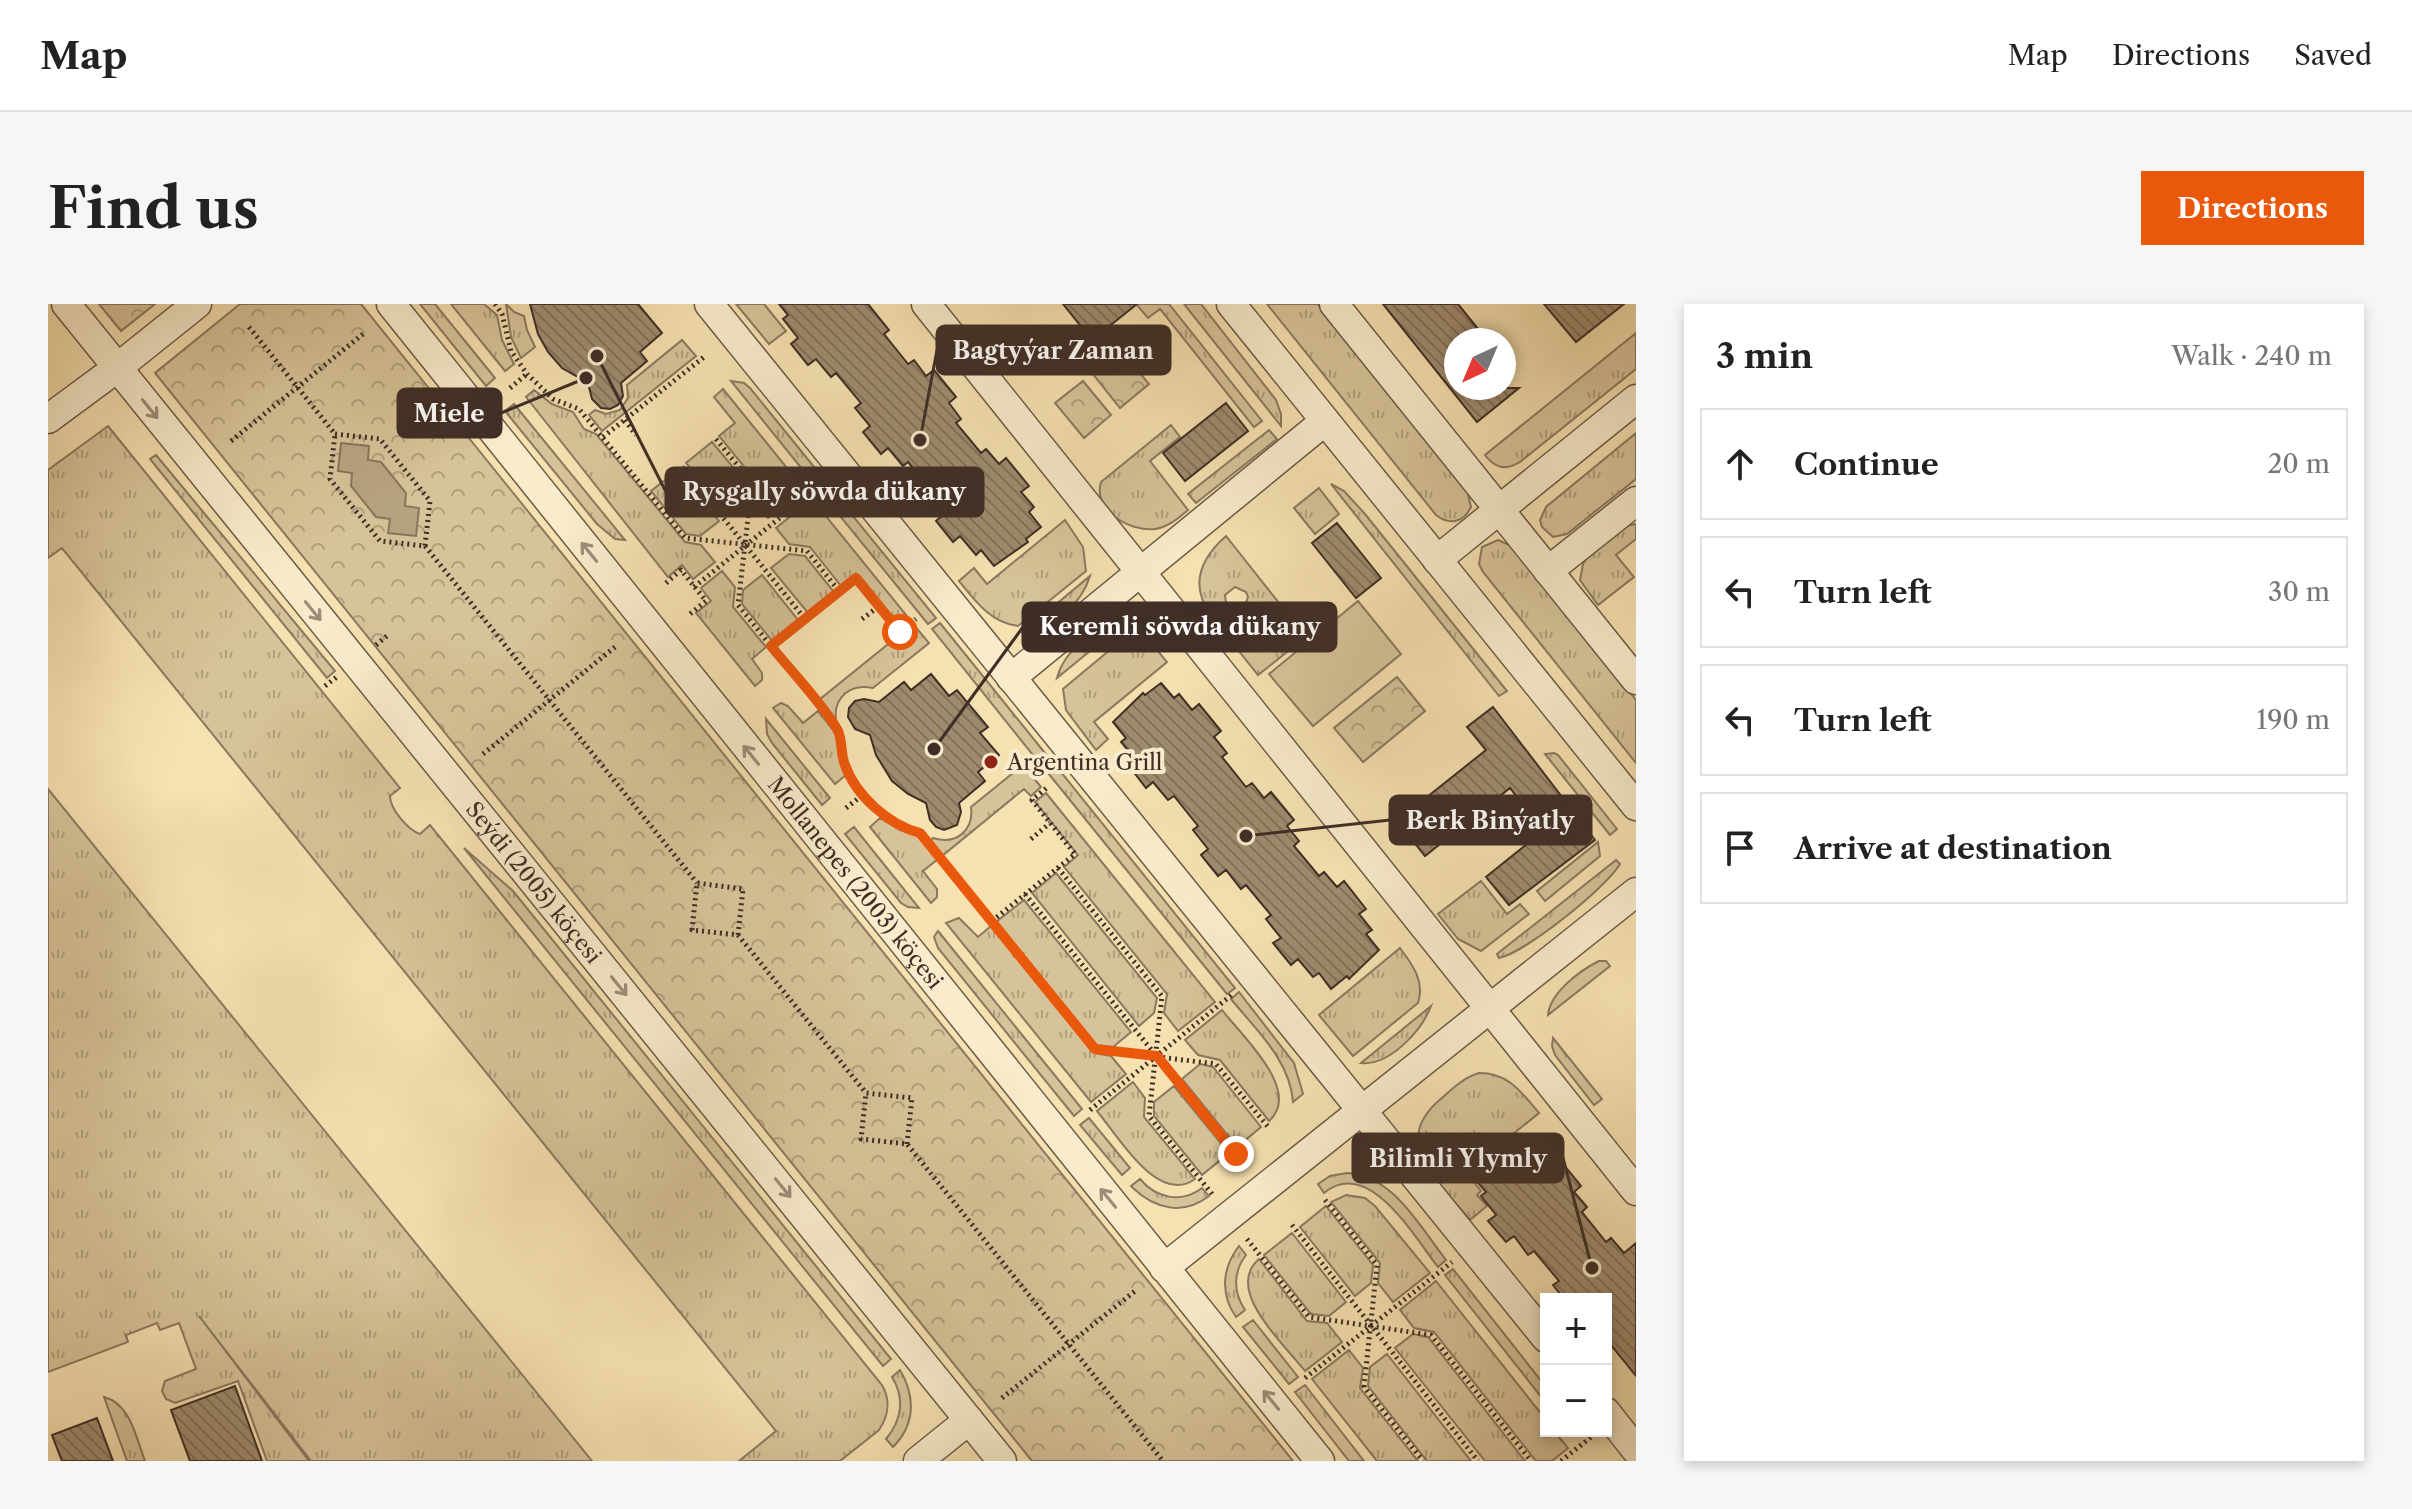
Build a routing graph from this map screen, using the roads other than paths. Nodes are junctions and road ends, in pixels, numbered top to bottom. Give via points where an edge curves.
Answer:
1 (66, 304) edge
2 (197, 304) edge
3 (391, 304) edge
4 (709, 304) edge
5 (926, 304) edge
6 (1231, 304) edge
7 (1334, 304) edge
8 (117, 368) junction
9 (1636, 399) edge
10 (48, 419) edge
11 (1325, 421) junction
12 (1636, 501) edge
13 (1499, 509) junction
14 (1437, 560) junction
15 (1140, 571) junction
16 (1548, 571) junction
17 (1011, 678) junction
18 (1636, 680) edge
19 (1636, 806) edge
20 (1636, 892) edge
21 (1490, 1009) junction
22 (1362, 1111) junction
23 (1636, 1191) edge
24 (1164, 1268) junction
25 (1540, 1331) edge
26 (969, 1420) junction
27 (1612, 1420) edge
28 (1636, 1450) edge
29 (918, 1461) edge
30 (1002, 1461) edge
31 (1320, 1461) edge

1 - 8 street, Seýdi (2005) köçesi
2 - 8 street
24 -> 3 street, Mollanepes (2003) köçesi
4 - 17 street
5 - 15 street
6 - 11 street
7 - 13 street
8 - 10 street
8 -> 26 street, Seýdi (2005) köçesi
9 - 13 street
11 - 14 street
11 - 15 street
12 - 16 street
13 - 14 street
13 - 16 street
14 - 19 street
15 - 17 street
15 - 21 street
16 - 18 street
17 - 22 street
20 - 21 street
21 - 22 street
21 - 23 street
22 - 24 street
22 - 25 street
31 -> 24 street, Mollanepes (2003) köçesi
26 - 29 street
26 - 30 street, Seýdi (2005) köçesi
27 - 28 street

